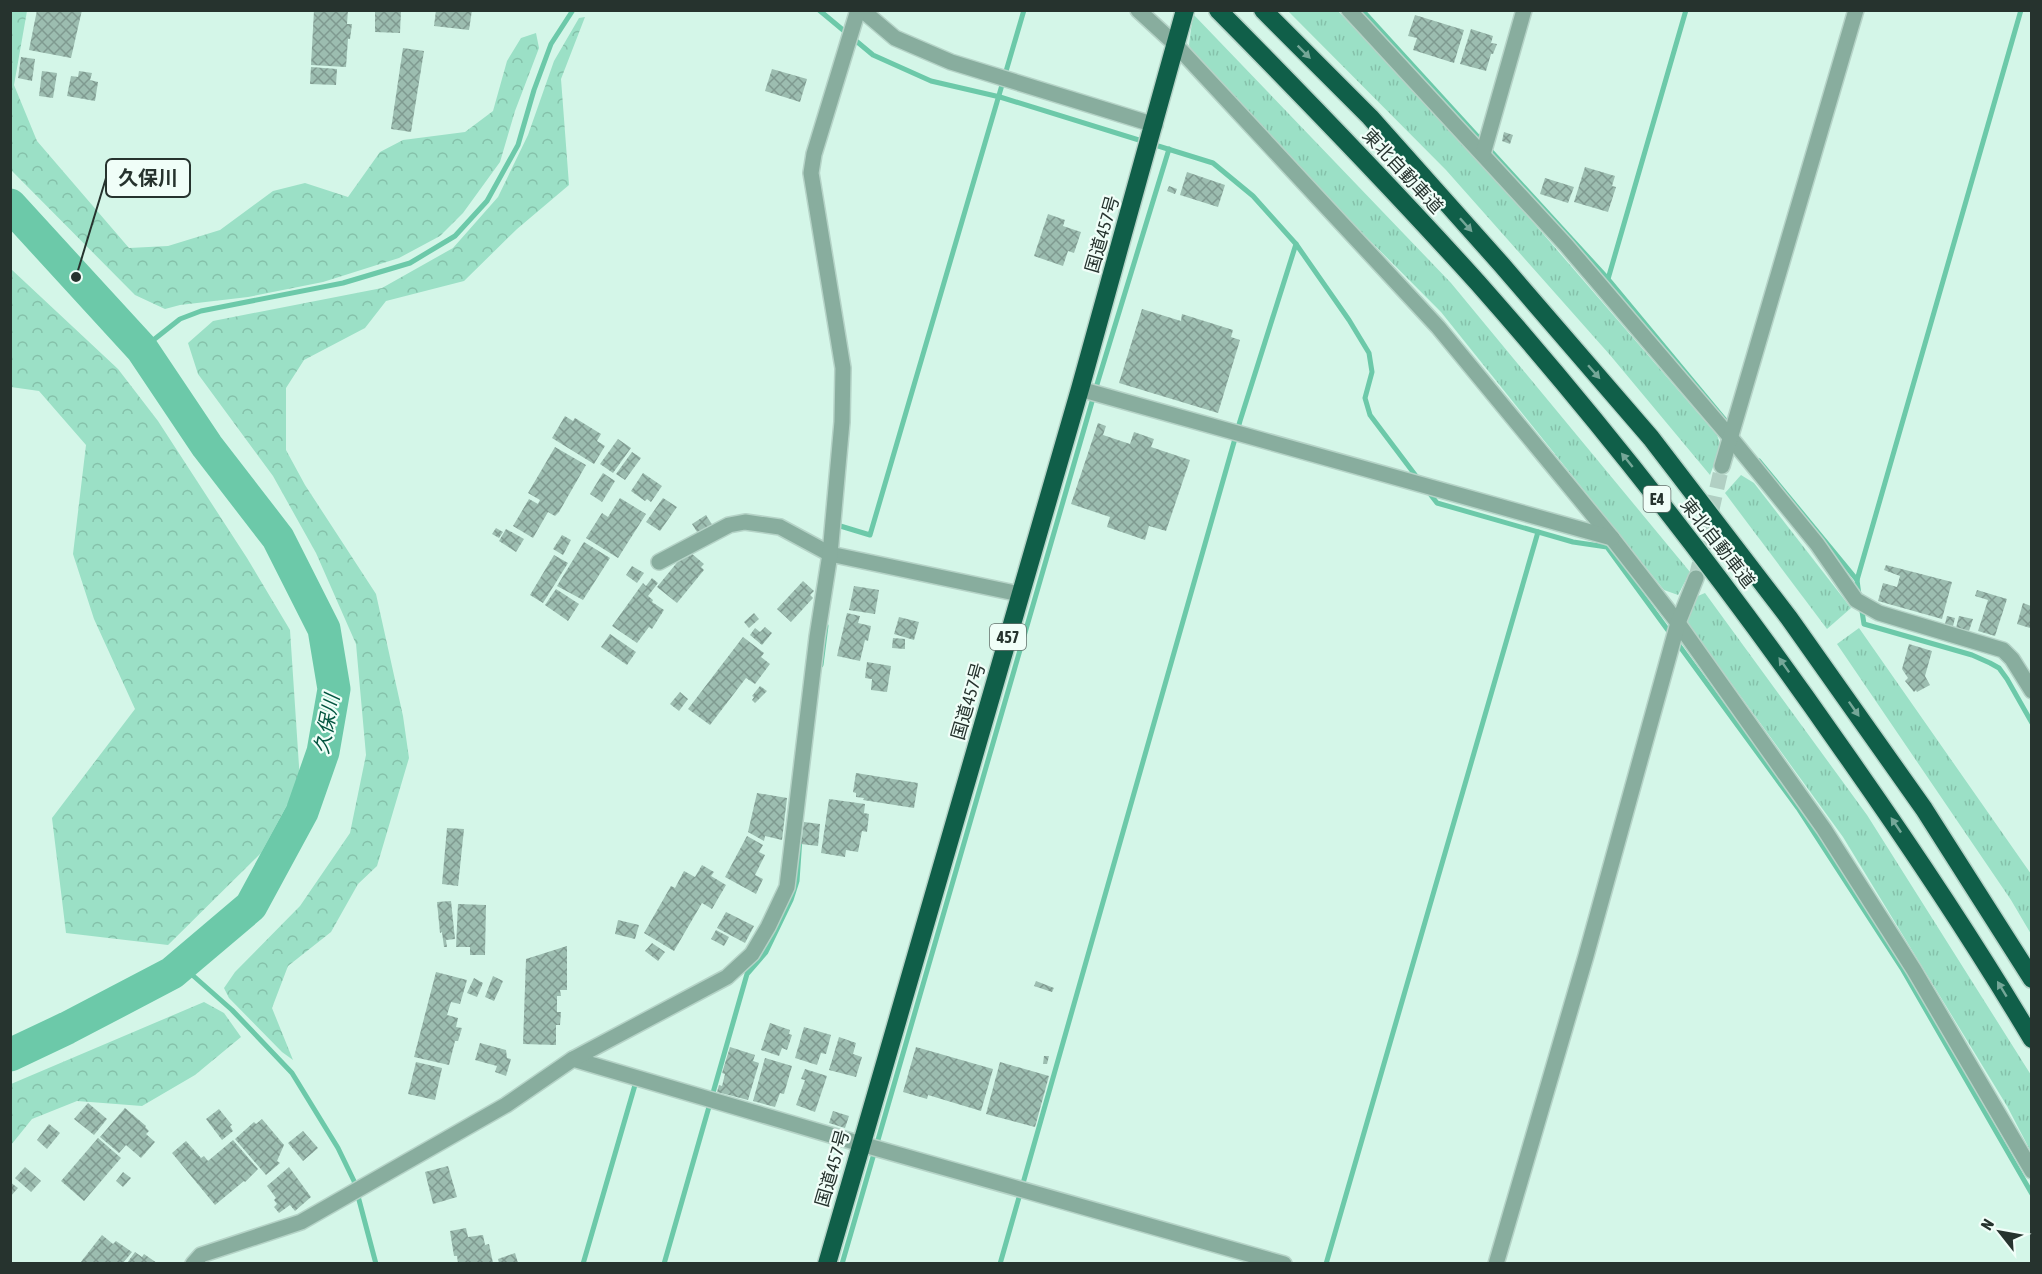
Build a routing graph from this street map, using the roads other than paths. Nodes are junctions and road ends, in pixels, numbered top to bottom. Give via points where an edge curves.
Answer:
1 (860, 10) edge
2 (1138, 10) edge
3 (1185, 10) edge
4 (1218, 10) edge
5 (1263, 10) edge
6 (1349, 10) edge
7 (1524, 10) edge
8 (1856, 10) edge
9 (1175, 44) junction
10 (1155, 125) junction
11 (1484, 154) junction
12 (1080, 389) junction
13 (1730, 437) junction
14 (1722, 466) tunnel mouth
15 (1611, 538) junction
16 (830, 554) junction
17 (659, 562) dead end
18 (1696, 578) tunnel mouth
19 (1020, 594) junction
20 (1678, 623) junction
21 (2031, 691) edge
22 (2031, 979) edge
23 (2031, 1039) edge
24 (573, 1059) junction
25 (861, 1144) junction
26 (2031, 1171) edge
27 (193, 1263) edge
28 (827, 1263) edge
29 (1284, 1263) edge
30 (1496, 1263) edge

1 - 10 street via 895,38 951,62
1 - 16 street via 811,173 843,368
2 - 9 street
3 - 9 highway, 国道457号 / 457
23 -> 4 highway, 東北自動車道 / E4 via 1885,809 1764,636 1629,462 1479,285 1349,143
5 -> 22 highway, 東北自動車道 / E4 via 1370,117 1651,438 1789,618 1924,809
6 - 11 street
7 - 11 street
8 - 13 street
9 - 10 highway, 国道457号 / 457
9 - 15 street via 1438,327
10 - 12 highway, 国道457号 / 457
11 - 13 street
12 - 15 street
12 - 19 highway, 国道457号 / 457
13 - 14 street
13 - 21 street via 1817,544 1856,600 1878,613 2003,650
15 - 20 street
16 - 17 street via 780,527 745,522 729,525
16 - 19 street
16 - 24 street via 787,887 768,927 752,954 727,977
18 - 20 street
19 - 25 highway, 国道457号 / 457
20 - 26 street via 1824,829 1914,970
20 - 30 street
24 - 25 street
24 - 27 street via 506,1105 301,1222 201,1254
25 - 28 highway, 国道457号 / 457
25 - 29 street

